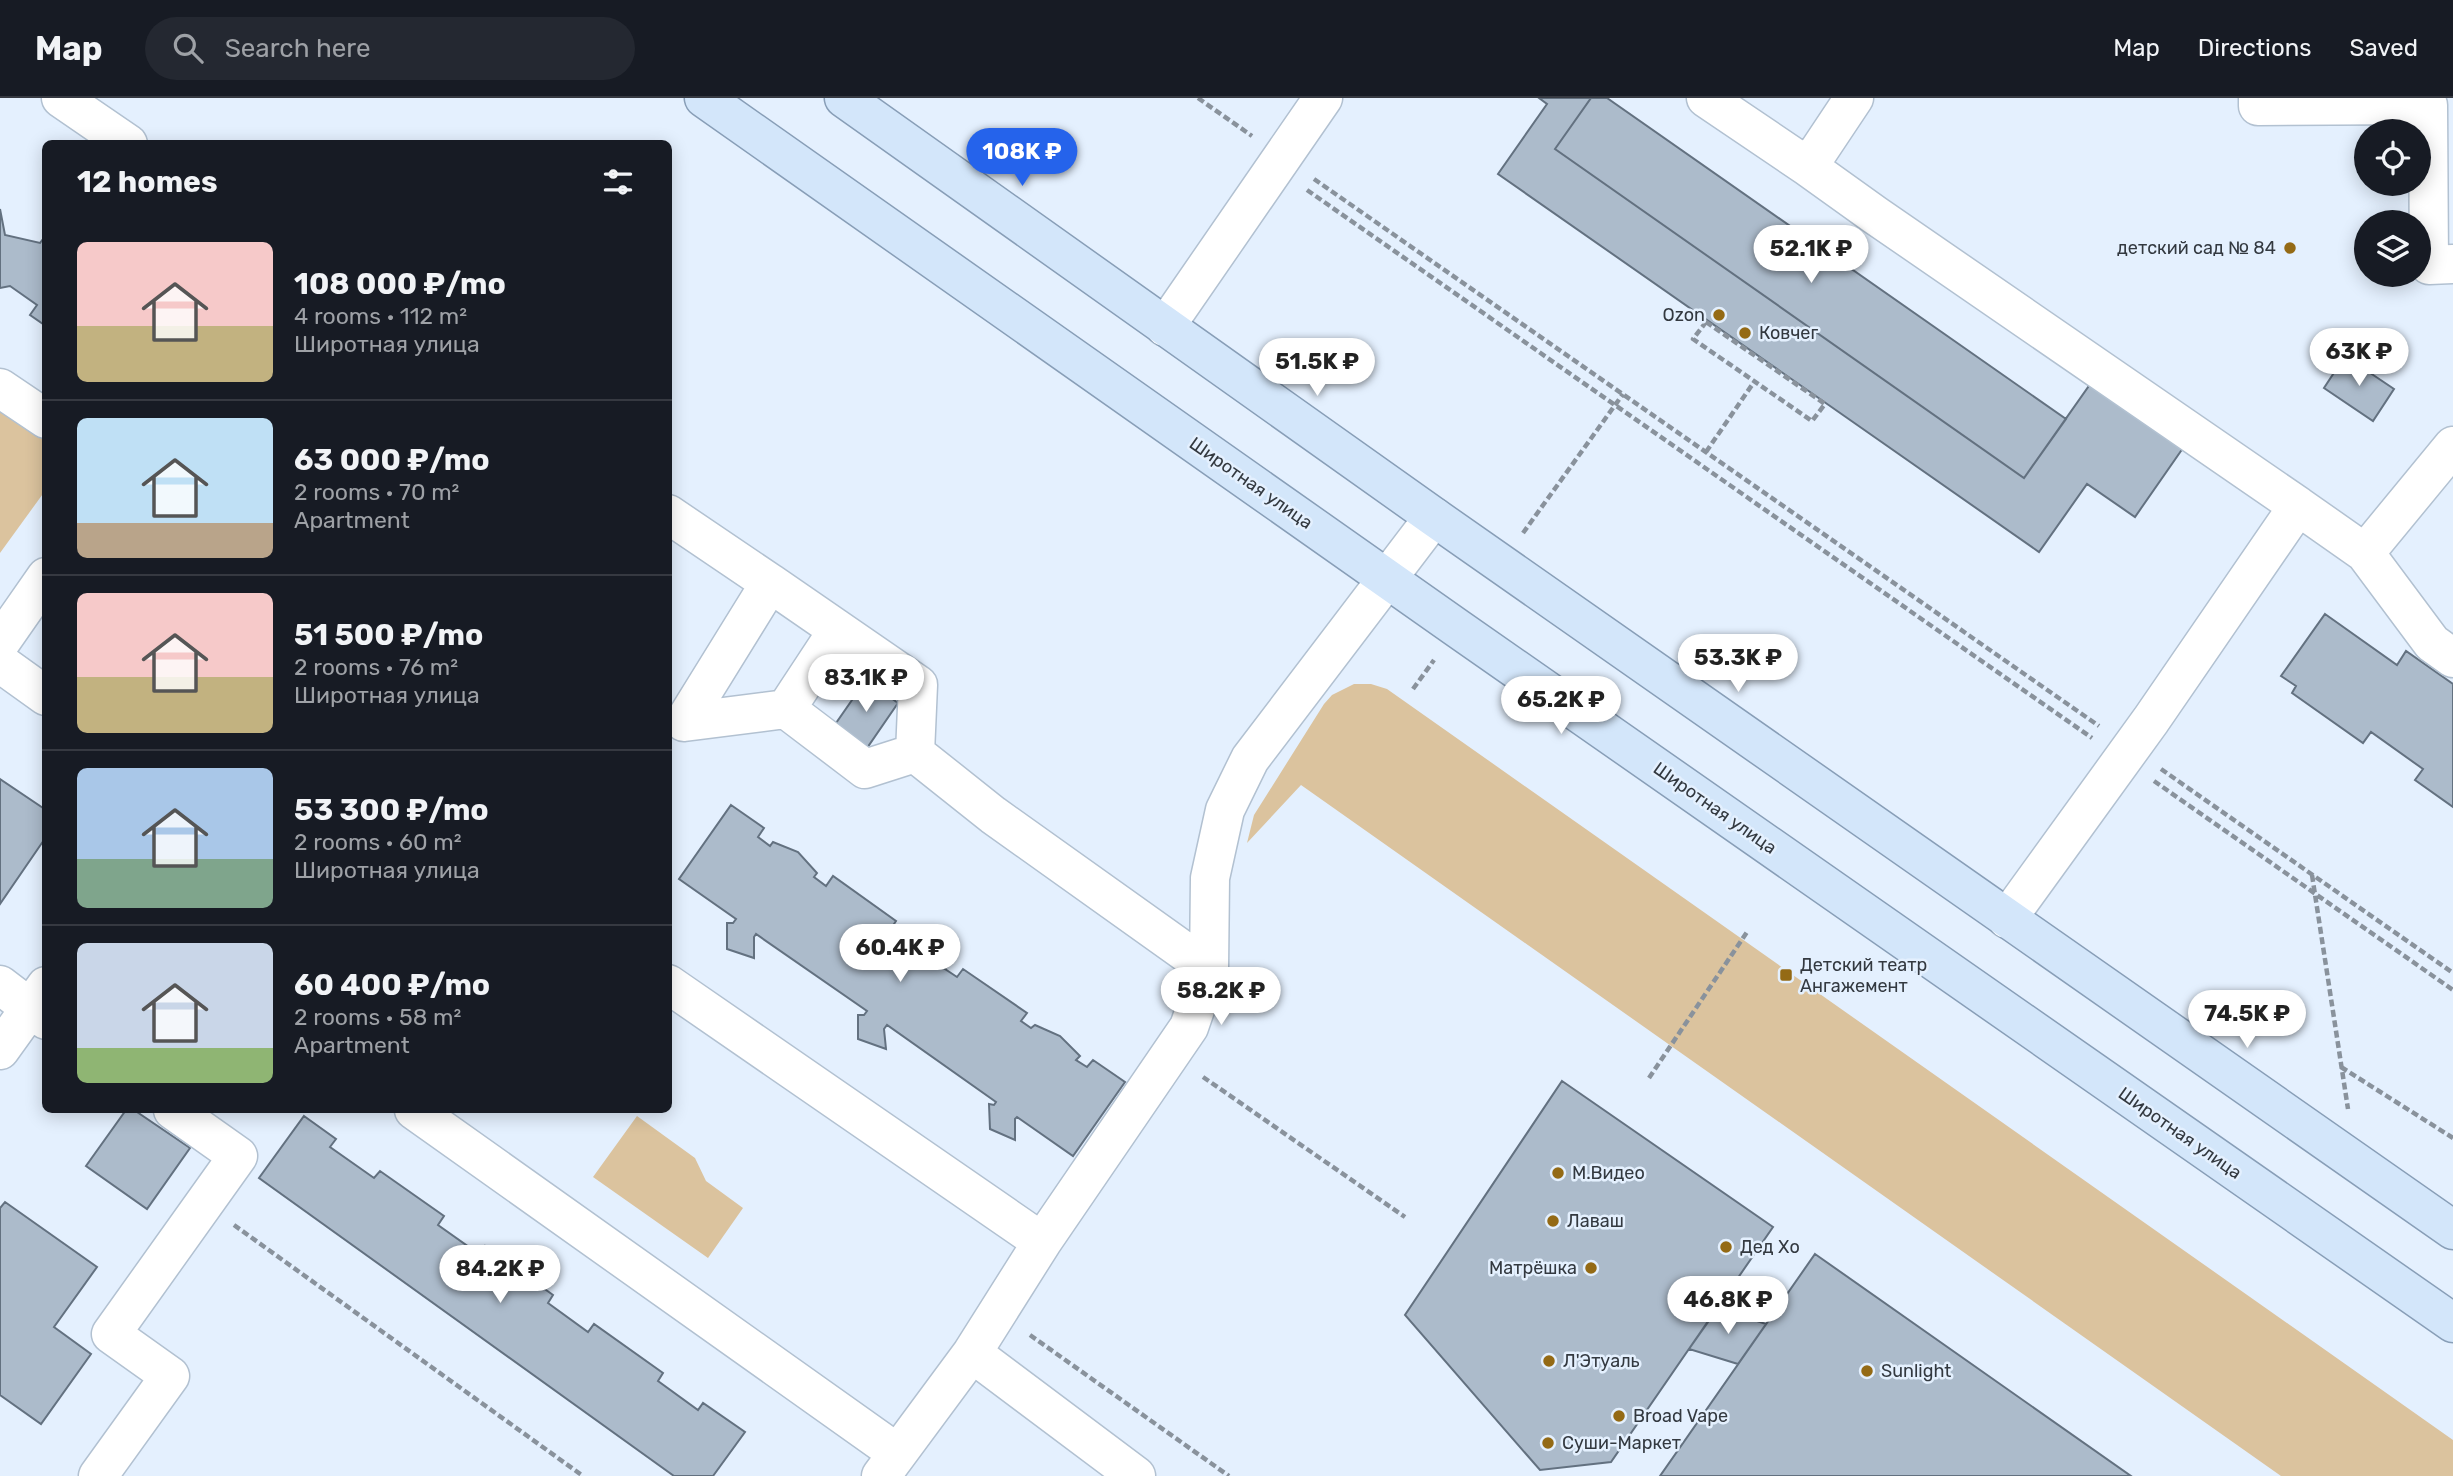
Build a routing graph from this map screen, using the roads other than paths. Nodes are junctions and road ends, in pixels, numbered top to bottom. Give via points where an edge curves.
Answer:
1 (61, 98) edge
2 (704, 98) edge
3 (844, 98) edge
4 (1324, 98) edge
5 (1706, 98) edge
6 (1854, 98) edge
7 (2258, 98) edge
8 (122, 140) edge
9 (1808, 167) junction
10 (2453, 264) edge
11 (1165, 327) junction
12 (0, 388) edge
13 (42, 416) edge
14 (2453, 446) edge
15 (2298, 506) junction
16 (672, 517) edge
17 (1434, 517) junction
18 (2365, 553) junction
19 (1388, 579) junction
20 (42, 583) edge
21 (770, 583) junction
22 (838, 630) junction
23 (0, 643) edge
24 (2453, 658) edge
25 (0, 663) edge
26 (42, 693) edge
27 (786, 709) junction
28 (676, 733) edge
29 (915, 753) junction
30 (2007, 919) junction
31 (1209, 969) junction
32 (672, 987) edge
33 (30, 1000) edge
34 (0, 1050) edge
35 (177, 1113) edge
36 (418, 1113) edge
37 (2453, 1230) edge
38 (1042, 1242) junction
39 (2453, 1323) edge
40 (972, 1353) junction
41 (889, 1465) edge
42 (98, 1476) edge
43 (1136, 1476) edge

1 - 8 street
2 - 19 main road, Широтная улица
3 - 11 main road
4 - 11 street
5 - 9 street
6 - 9 street
7 - 10 street via 2258,106 2428,105 2429,265
9 - 15 street
11 - 17 main road
12 - 13 street
14 - 18 street
15 - 18 street
15 - 30 street
16 - 21 street
17 - 19 street
17 - 30 main road
18 - 24 street via 2432,643
19 - 31 street via 1250,759 1225,810 1210,878
19 - 39 main road, Широтная улица
20 - 23 street
21 - 22 street
21 - 28 street
22 - 27 street
22 - 29 street via 918,685
25 - 26 street
27 - 28 street
27 - 29 street via 865,769
29 - 31 street via 993,815
30 - 37 main road
31 - 38 street via 1189,1027
32 - 38 street
33 - 34 street
35 - 42 street via 238,1156 111,1334 170,1376
36 - 41 street
38 - 40 street
40 - 41 street
40 - 43 street

